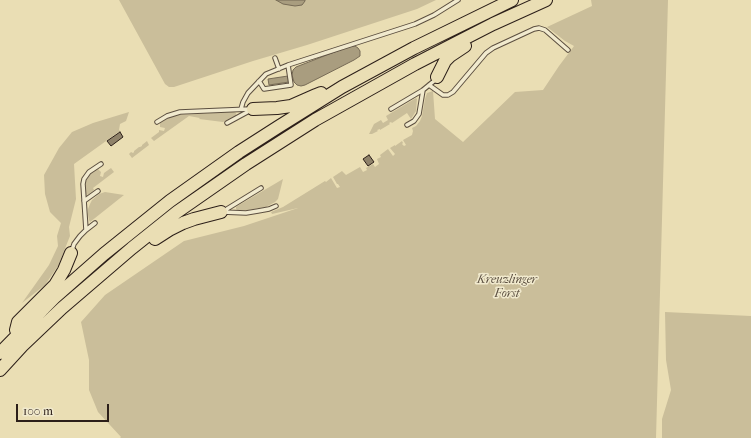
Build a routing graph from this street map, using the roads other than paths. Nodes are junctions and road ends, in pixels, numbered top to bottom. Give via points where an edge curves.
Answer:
1 (458, 0) edge
2 (512, 0) edge
3 (546, 0) edge
4 (493, 24) junction
5 (568, 50) dead end
6 (275, 58) dead end
7 (288, 65) junction
8 (279, 69) junction
9 (259, 81) junction
10 (433, 81) junction
11 (342, 87) junction
12 (423, 90) junction
13 (241, 109) junction
14 (253, 109) junction
15 (391, 109) dead end
16 (157, 122) dead end
17 (227, 123) dead end
18 (407, 125) dead end
19 (101, 164) dead end
20 (261, 188) dead end
21 (98, 191) dead end
22 (84, 201) junction
23 (276, 206) dead end
24 (221, 212) junction
25 (95, 223) dead end
26 (86, 230) junction
27 (132, 248) junction
28 (71, 253) joint
29 (14, 337) junction
30 (0, 353) edge
31 (0, 370) edge

1 - 7 lane via 415,24
2 - 11 highway
3 - 4 highway
4 - 10 highway via 488,34 461,47 450,56
4 - 27 highway via 315,120 208,190
5 - 10 lane via 545,30 534,29 486,53 448,95 443,95
6 - 8 lane
7 - 8 lane
7 - 9 lane via 291,84 264,89
8 - 9 lane via 266,74
9 - 13 lane via 248,93
10 - 12 lane
11 - 14 highway via 291,106
11 - 29 highway via 239,152 170,201 98,259
12 - 15 lane
12 - 18 lane via 419,114
13 - 14 lane
13 - 16 lane via 180,112
14 - 17 lane
19 - 22 lane via 84,179
20 - 24 lane
21 - 22 lane
22 - 26 lane
23 - 24 lane via 258,212
24 - 27 highway via 183,223 152,241
25 - 26 lane
26 - 28 lane via 74,244
27 - 31 highway via 62,308
28 - 29 highway via 54,285 18,322
29 - 30 highway

